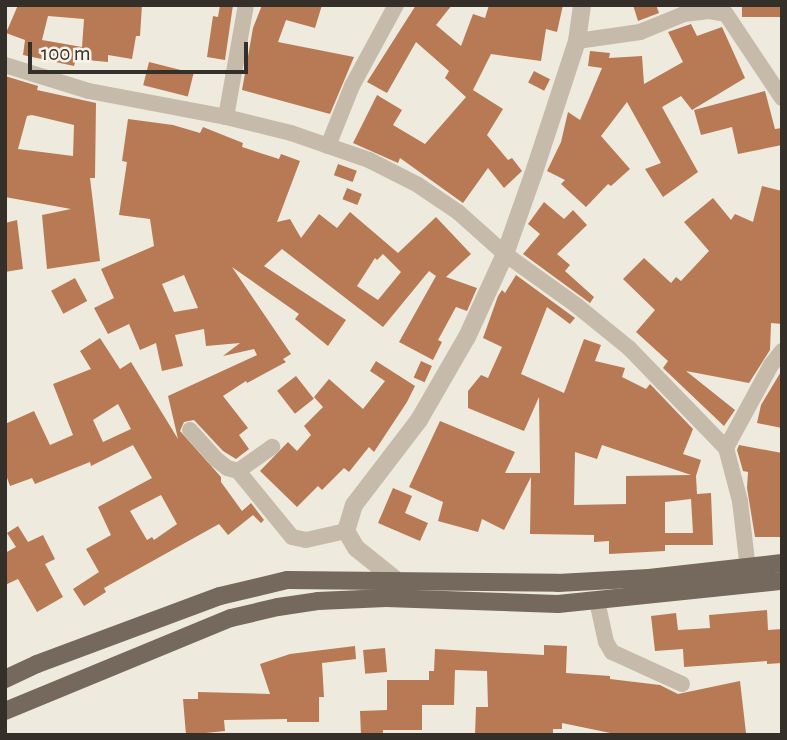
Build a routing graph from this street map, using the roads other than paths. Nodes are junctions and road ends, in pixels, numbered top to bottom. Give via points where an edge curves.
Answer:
1 (246, 5) edge
2 (396, 5) edge
3 (582, 5) edge
4 (577, 41) junction
5 (5, 65) edge
6 (782, 98) edge
7 (226, 117) junction
8 (328, 146) junction
9 (505, 254) junction
10 (782, 351) edge
11 (190, 430) dead end
12 (272, 447) dead end
13 (726, 448) junction
14 (238, 471) junction
15 (346, 531) junction
16 (782, 563) edge
17 (748, 576) junction
18 (396, 580) junction
19 (782, 581) edge
20 (386, 598) junction
21 (597, 601) junction
22 (5, 679) edge
23 (682, 684) dead end
24 (5, 711) edge

1 - 7 street
2 - 8 street via 352,86
3 - 4 street
4 - 6 street via 640,32 684,15 726,14
4 - 9 street
5 - 7 street via 89,90
7 - 8 street
8 - 9 street via 418,185 458,212
9 - 13 street via 629,348
9 - 15 street via 467,337 419,420 354,505
10 - 13 street
11 - 14 street via 216,459
12 - 14 street
13 - 17 street via 740,501
14 - 15 street via 292,537 306,540
15 - 18 street via 356,548
16 - 17 main road
17 - 18 main road via 558,583
17 - 19 main road
17 - 21 main road
18 - 20 street
18 - 22 main road via 263,584 220,596
20 - 21 main road via 558,604
20 - 24 main road via 318,601 231,618
21 - 23 street via 612,652

